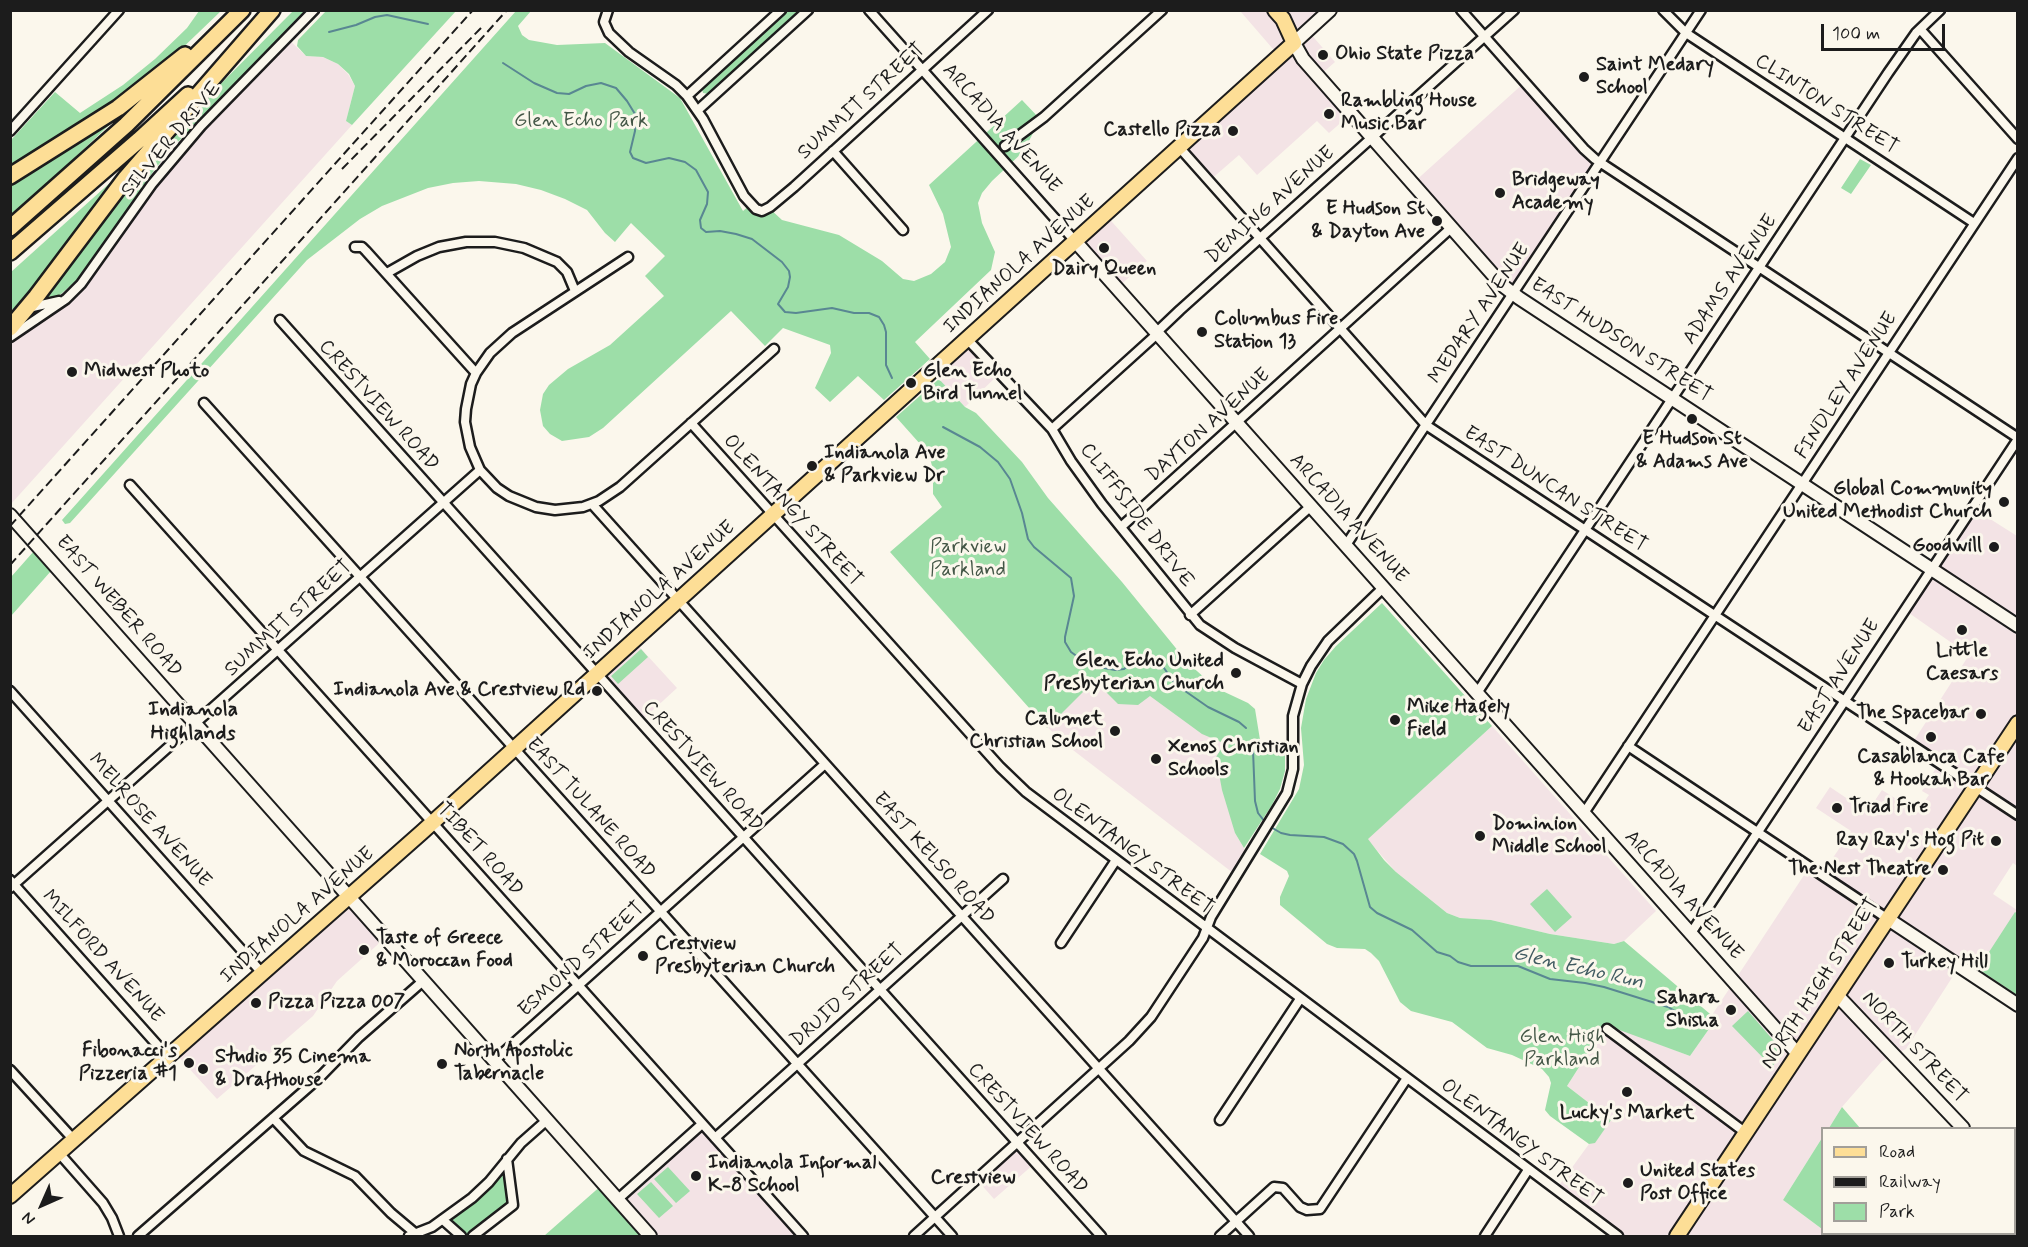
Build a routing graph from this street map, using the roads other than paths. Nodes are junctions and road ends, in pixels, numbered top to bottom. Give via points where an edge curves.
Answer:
1 (119, 10) edge
2 (240, 10) edge
3 (272, 10) edge
4 (314, 10) edge
5 (781, 10) edge
6 (808, 10) edge
7 (869, 10) edge
8 (988, 10) edge
9 (1162, 10) edge
10 (1275, 10) edge
11 (1330, 10) edge
12 (1461, 10) edge
13 (1514, 10) edge
14 (1663, 10) edge
15 (1701, 10) edge
16 (1940, 10) edge
17 (606, 13) edge
18 (1918, 31) junction
19 (1686, 33) junction
20 (1485, 37) junction
21 (1294, 43) junction
22 (234, 52) junction
23 (922, 70) junction
24 (687, 96) junction
25 (698, 110) junction
26 (10, 131) edge
27 (1372, 138) junction
28 (1845, 138) junction
29 (2018, 139) edge
30 (1005, 146) dead end
31 (1179, 147) junction
32 (833, 151) junction
33 (2018, 158) edge
34 (1600, 163) junction
35 (10, 176) edge
36 (1974, 223) junction
37 (10, 228) edge
38 (1451, 228) junction
39 (903, 230) dead end
40 (1260, 238) junction
41 (1075, 241) junction
42 (355, 247) dead end
43 (10, 252) edge
44 (628, 257) dead end
45 (1759, 267) junction
46 (387, 273) junction
47 (575, 291) junction
48 (1513, 294) junction
49 (66, 299) junction
50 (27, 309) junction
51 (10, 316) edge
52 (280, 320) dead end
53 (10, 328) edge
54 (1341, 329) junction
55 (1156, 333) junction
56 (10, 337) edge
57 (967, 339) junction
58 (774, 349) dead end
59 (1888, 352) junction
60 (476, 373) junction
61 (1672, 398) junction
62 (204, 404) dead end
63 (691, 423) junction
64 (1236, 423) junction
65 (1426, 425) junction
66 (1052, 429) junction
67 (2018, 438) edge
68 (480, 470) junction
69 (1802, 484) junction
70 (130, 485) dead end
71 (444, 503) junction
72 (592, 504) junction
73 (1311, 506) junction
74 (774, 514) junction
75 (10, 515) edge
76 (1121, 527) junction
77 (1585, 530) junction
78 (1346, 546) junction
79 (1931, 569) junction
80 (360, 577) junction
81 (1383, 588) junction
82 (678, 600) junction
83 (1190, 615) junction
84 (1715, 616) junction
85 (2018, 626) edge
86 (278, 650) junction
87 (597, 675) junction
88 (1302, 684) junction
89 (10, 691) edge
90 (1477, 693) junction
91 (1845, 701) junction
92 (2018, 723) edge
93 (195, 724) junction
94 (1628, 746) junction
95 (514, 749) junction
96 (825, 764) junction
97 (1975, 787) junction
98 (109, 801) junction
99 (1584, 813) junction
100 (2018, 815) edge
101 (433, 823) junction
102 (1758, 833) junction
103 (743, 838) junction
104 (1116, 860) junction
105 (1003, 879) dead end
106 (12, 884) edge
107 (349, 898) junction
108 (660, 912) junction
109 (961, 916) junction
110 (1888, 919) junction
111 (1207, 928) junction
112 (1691, 933) junction
113 (1061, 943) dead end
114 (263, 974) junction
115 (423, 981) junction
116 (578, 985) junction
117 (880, 990) junction
118 (1838, 994) junction
119 (1300, 999) junction
120 (2018, 1005) edge
121 (1607, 1029) dead end
122 (1798, 1054) junction
123 (168, 1057) junction
124 (494, 1060) junction
125 (797, 1064) junction
126 (1098, 1069) junction
127 (10, 1070) edge
128 (1407, 1078) junction
129 (273, 1118) junction
130 (547, 1120) junction
131 (1220, 1120) dead end
132 (702, 1124) junction
133 (1962, 1127) edge
134 (1746, 1133) junction
135 (715, 1138) junction
136 (74, 1140) junction
137 (1017, 1143) junction
138 (59, 1153) junction
139 (507, 1160) junction
140 (1528, 1170) junction
141 (10, 1196) edge
142 (617, 1200) junction
143 (935, 1218) junction
144 (443, 1220) junction
145 (1236, 1222) junction
146 (412, 1235) edge
147 (119, 1236) edge
148 (138, 1236) edge
149 (461, 1236) edge
150 (473, 1236) edge
151 (650, 1236) edge
152 (803, 1236) edge
153 (914, 1236) edge
154 (952, 1236) edge
155 (1101, 1236) edge
156 (1220, 1236) edge
157 (1249, 1236) edge
158 (1485, 1236) edge
159 (1618, 1236) edge
160 (1677, 1236) edge

1 - 26 street
2 - 35 highway via 118,108
2 - 37 highway via 126,125
3 - 22 highway
4 - 49 street, SILVER DRIVE via 152,184 93,269
5 - 24 street
6 - 25 street
7 - 23 street, ARCADIA AVENUE
8 - 23 street, SUMMIT STREET
9 - 30 street via 1044,117
10 - 21 main road, EAST HUDSON STREET
11 - 21 street, INDIANOLA AVENUE
12 - 20 street
13 - 20 street, DEMING AVENUE
14 - 19 street, CLINTON STREET
15 - 19 street, MEDARY AVENUE
16 - 18 street, ADAMS AVENUE
17 - 24 street via 606,28 613,38
18 - 28 street, ADAMS AVENUE
18 - 29 street
19 - 28 street, CLINTON STREET
19 - 34 street, MEDARY AVENUE
20 - 27 street, DEMING AVENUE
20 - 34 street
21 - 27 street, EAST HUDSON STREET via 1303,60
21 - 31 main road, INDIANOLA AVENUE
22 - 43 highway
22 - 50 highway via 125,179
23 - 32 street, SUMMIT STREET
23 - 41 street, ARCADIA AVENUE
24 - 25 street
25 - 32 street, SUMMIT STREET via 737,185 762,211
27 - 38 street, EAST HUDSON STREET
27 - 40 street, DEMING AVENUE
28 - 36 street, CLINTON STREET
28 - 45 street, ADAMS AVENUE
31 - 40 street, EAST DUNCAN STREET
31 - 41 main road, INDIANOLA AVENUE
32 - 39 street
33 - 36 street, FINDLEY AVENUE
34 - 45 street
34 - 48 street, MEDARY AVENUE
36 - 59 street, FINDLEY AVENUE
38 - 48 street, EAST HUDSON STREET
38 - 54 street, DAYTON AVENUE
40 - 54 street, EAST DUNCAN STREET
40 - 55 street, DEMING AVENUE
41 - 55 street, ARCADIA AVENUE
41 - 57 main road, INDIANOLA AVENUE
42 - 46 street via 364,249
44 - 47 street
45 - 59 street
45 - 61 street, ADAMS AVENUE
46 - 47 street via 417,255 439,248 466,242 495,242 524,248 557,262 567,272
46 - 60 street
47 - 60 street via 504,340
48 - 61 street, EAST HUDSON STREET
48 - 65 street, MEDARY AVENUE
49 - 50 street
49 - 56 street, SILVER DRIVE
50 - 51 street
50 - 53 highway
52 - 71 street, CRESTVIEW ROAD
54 - 64 street, DAYTON AVENUE
54 - 65 street, EAST DUNCAN STREET
55 - 64 street, ARCADIA AVENUE
55 - 66 street, DEMING AVENUE
57 - 66 street, CLIFFSIDE DRIVE
57 - 74 main road, INDIANOLA AVENUE
58 - 63 street
59 - 67 street
59 - 69 street, FINDLEY AVENUE
60 - 68 street via 465,422
61 - 69 street, EAST HUDSON STREET
61 - 77 street, ADAMS AVENUE
62 - 80 street, EAST TULANE ROAD
63 - 72 street via 620,487
63 - 74 street, OLENTANGY STREET
64 - 73 street, ARCADIA AVENUE
64 - 76 street, DAYTON AVENUE
65 - 77 street, EAST DUNCAN STREET
65 - 78 street, MEDARY AVENUE
66 - 76 street, CLIFFSIDE DRIVE via 1077,470
67 - 79 street, EAST AVENUE
68 - 71 street, SUMMIT STREET
68 - 72 street via 497,488 523,503 555,510
69 - 79 street, EAST HUDSON STREET
69 - 84 street, FINDLEY AVENUE
70 - 86 street, TIBET ROAD
71 - 80 street, SUMMIT STREET
71 - 87 street, CRESTVIEW ROAD
72 - 82 street, EAST KELSO ROAD
73 - 78 street, ARCADIA AVENUE
73 - 83 street
74 - 82 main road, INDIANOLA AVENUE
74 - 104 street, OLENTANGY STREET via 1012,780
75 - 93 street, EAST WEBER ROAD
76 - 83 street, CLIFFSIDE DRIVE
77 - 84 street, EAST DUNCAN STREET
77 - 90 street, ADAMS AVENUE
78 - 81 street, ARCADIA AVENUE
79 - 85 street, EAST HUDSON STREET
79 - 91 street, EAST AVENUE
80 - 86 street, SUMMIT STREET
80 - 95 street, EAST TULANE ROAD
81 - 88 street via 1328,641
81 - 90 street, ARCADIA AVENUE
82 - 87 main road, INDIANOLA AVENUE
82 - 96 street, EAST KELSO ROAD
83 - 88 street, CLIFFSIDE DRIVE via 1211,633
84 - 91 street, EAST DUNCAN STREET
84 - 94 street, FINDLEY AVENUE
86 - 93 street, SUMMIT STREET
86 - 101 street, TIBET ROAD
87 - 95 main road, INDIANOLA AVENUE
87 - 103 street, CRESTVIEW ROAD
88 - 111 street via 1293,716 1291,780 1278,811
89 - 98 street, MELROSE AVENUE
90 - 99 street, ARCADIA AVENUE
91 - 97 street, EAST DUNCAN STREET
91 - 102 street, EAST AVENUE
92 - 97 main road, NORTH HIGH STREET
93 - 98 street, SUMMIT STREET
93 - 107 street, EAST WEBER ROAD
94 - 99 street, FINDLEY AVENUE
94 - 102 street
95 - 101 main road, INDIANOLA AVENUE
95 - 108 street, EAST TULANE ROAD
96 - 103 street, ESMOND STREET
96 - 109 street, EAST KELSO ROAD
97 - 100 street, EAST DUNCAN STREET
97 - 110 main road, NORTH HIGH STREET
98 - 106 street, SUMMIT STREET
98 - 114 street, MELROSE AVENUE
99 - 112 street, ARCADIA AVENUE
101 - 107 main road, INDIANOLA AVENUE
101 - 116 street, TIBET ROAD
102 - 110 street
102 - 112 street, EAST AVENUE
103 - 108 street, ESMOND STREET
103 - 117 street, CRESTVIEW ROAD
104 - 111 street, OLENTANGY STREET
104 - 113 street
105 - 109 street, DRUID STREET
106 - 123 street, MILFORD AVENUE
107 - 114 main road, INDIANOLA AVENUE
107 - 115 street, EAST WEBER ROAD
108 - 116 street, ESMOND STREET
108 - 125 street, EAST TULANE ROAD
109 - 117 street, DRUID STREET
109 - 126 street, EAST KELSO ROAD
110 - 118 main road, NORTH HIGH STREET
110 - 120 street
111 - 119 street, OLENTANGY STREET
111 - 126 street via 1151,1017
112 - 122 street, ARCADIA AVENUE
114 - 123 main road, INDIANOLA AVENUE
115 - 124 street, EAST WEBER ROAD
115 - 129 street
116 - 124 street, ESMOND STREET
116 - 132 street, TIBET ROAD
117 - 125 street, DRUID STREET
117 - 137 street, CRESTVIEW ROAD
118 - 122 main road, NORTH HIGH STREET
118 - 133 street, NORTH STREET
119 - 128 street, OLENTANGY STREET
119 - 131 street
121 - 134 street
122 - 134 main road, NORTH HIGH STREET
123 - 136 main road, INDIANOLA AVENUE
124 - 130 street, EAST WEBER ROAD
125 - 135 street, DRUID STREET
125 - 143 street, EAST TULANE ROAD
126 - 137 street
126 - 145 street, EAST KELSO ROAD
127 - 136 street
128 - 140 street, OLENTANGY STREET
128 - 145 street via 1320,1209 1300,1207 1283,1188 1274,1187
129 - 146 street via 304,1151 355,1176
129 - 148 street
130 - 139 street
130 - 142 street, EAST WEBER ROAD
132 - 135 street, TIBET ROAD
132 - 142 street
134 - 160 main road, NORTH HIGH STREET
135 - 152 street, TIBET ROAD
136 - 138 main road, INDIANOLA AVENUE
137 - 143 street
137 - 155 street, CRESTVIEW ROAD
138 - 141 main road, INDIANOLA AVENUE
138 - 147 street via 103,1203
139 - 144 street via 482,1190
139 - 150 street via 513,1205
140 - 158 street
140 - 159 street, OLENTANGY STREET
142 - 151 street, EAST WEBER ROAD
143 - 153 street
143 - 154 street, EAST TULANE ROAD
144 - 146 street
144 - 149 street
145 - 156 street
145 - 157 street, EAST KELSO ROAD

